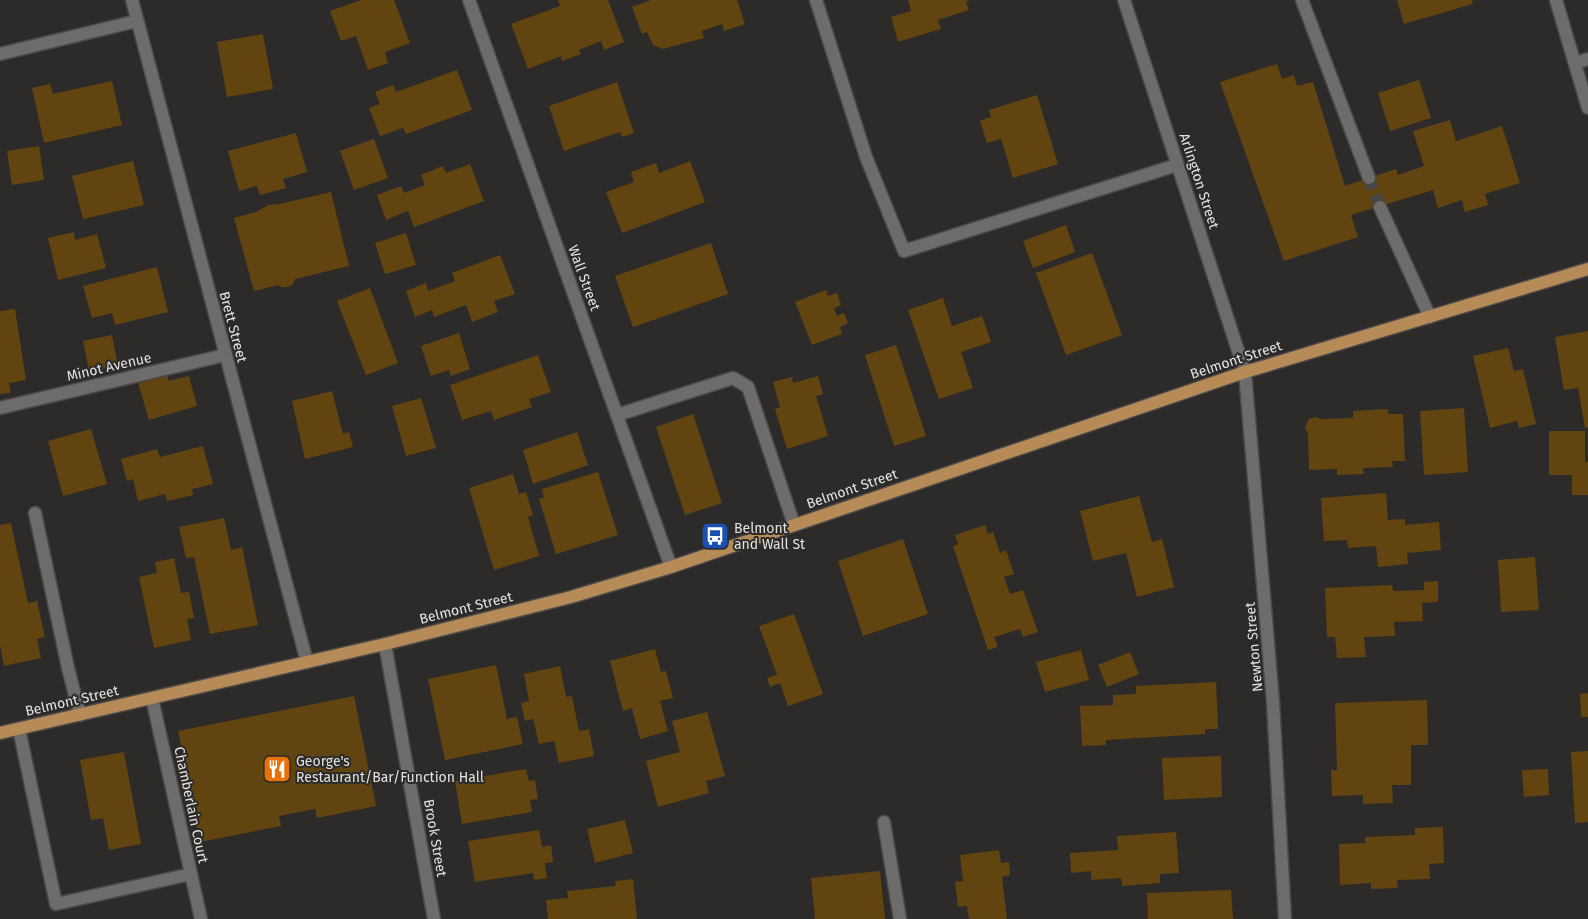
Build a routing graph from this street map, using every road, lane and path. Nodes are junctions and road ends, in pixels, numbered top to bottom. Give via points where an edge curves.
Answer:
1 (132, 0) edge
2 (468, 0) edge
3 (816, 0) edge
4 (1124, 0) edge
5 (1302, 0) edge
6 (1556, 0) edge
7 (137, 21) junction
8 (0, 54) edge
9 (1588, 58) edge
10 (1574, 63) junction
11 (1588, 108) edge
12 (1178, 165) junction
13 (1369, 178) tunnel mouth
14 (1380, 206) tunnel mouth
15 (1588, 269) edge
16 (1430, 317) junction
17 (225, 355) junction
18 (1245, 372) junction
19 (0, 408) edge
20 (617, 415) junction
21 (35, 513) dead end
22 (794, 525) junction
23 (671, 566) junction
24 (385, 644) junction
25 (307, 662) junction
26 (152, 698) junction
27 (80, 715) junction
28 (19, 728) junction
29 (0, 733) edge
30 (884, 822) dead end
31 (191, 874) junction
32 (201, 919) edge
33 (434, 919) edge
34 (900, 919) edge
35 (1285, 919) edge

1 - 7 street, Brett Street
2 - 20 street, Wall Street
3 - 12 street via 866,157 904,251
4 - 12 street, Arlington Street
5 - 13 street
6 - 10 street
7 - 8 street
7 - 17 street, Brett Street
9 - 10 street
10 - 11 street
12 - 18 street, Arlington Street
14 - 16 street
15 - 16 main road, Belmont Street
16 - 18 main road, Belmont Street
17 - 19 street, Minot Avenue
17 - 25 street, Brett Street
18 - 22 main road, Belmont Street
18 - 35 street, Newton Street via 1274,702
20 - 22 street via 733,378 748,386
20 - 23 street, Wall Street
21 - 27 street
22 - 23 main road, Belmont Street
23 - 24 main road, Belmont Street via 571,597
24 - 25 main road, Belmont Street
24 - 33 street, Brook Street
25 - 26 main road, Belmont Street
26 - 27 main road, Belmont Street
26 - 31 street, Chamberlain Court
27 - 28 main road, Belmont Street
28 - 29 main road, Belmont Street
28 - 31 street via 56,904
30 - 34 street
31 - 32 street, Chamberlain Court

